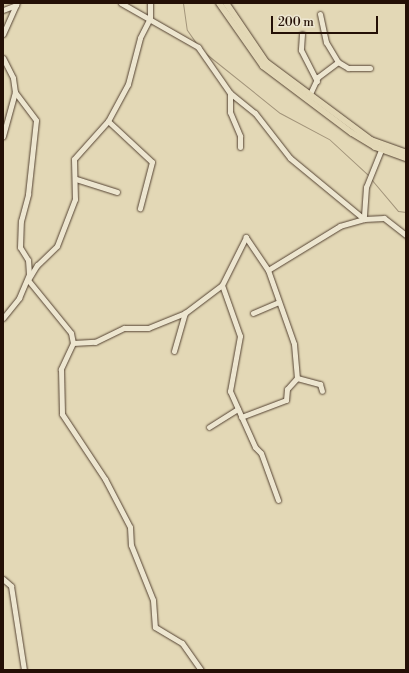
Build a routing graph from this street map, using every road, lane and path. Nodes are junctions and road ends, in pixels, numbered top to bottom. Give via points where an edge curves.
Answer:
1 (121, 3) edge
2 (150, 3) edge
3 (219, 3) edge
4 (226, 3) edge
5 (16, 4) edge
6 (3, 10) edge
7 (320, 14) dead end
8 (150, 18) junction
9 (3, 34) edge
10 (302, 34) dead end
11 (3, 58) edge
12 (338, 62) junction
13 (370, 68) dead end
14 (316, 81) junction
15 (15, 92) junction
16 (230, 93) junction
17 (309, 96) junction
18 (108, 121) junction
19 (3, 136) edge
20 (240, 147) dead end
21 (381, 150) junction
22 (406, 153) edge
23 (406, 158) edge
24 (76, 179) junction
25 (117, 192) dead end
26 (140, 208) dead end
27 (364, 219) junction
28 (406, 235) edge
29 (268, 270) junction
30 (29, 274) junction
31 (222, 285) junction
32 (279, 302) junction
33 (185, 313) junction
34 (253, 313) dead end
35 (3, 318) edge
36 (73, 343) junction
37 (174, 351) dead end
38 (297, 378) junction
39 (322, 391) dead end
40 (238, 410) junction
41 (241, 417) junction
42 (209, 427) dead end
43 (278, 500) dead end
44 (3, 579) edge
45 (24, 670) edge
46 (201, 670) edge

1 - 8 street
2 - 8 street
3 - 21 main road via 263,66 352,133
4 - 17 main road via 266,62
5 - 6 street
5 - 9 street
7 - 12 street via 326,42
8 - 16 street via 166,32 198,47
8 - 18 street via 140,38 128,84
10 - 14 street via 301,50
11 - 15 street via 13,78
12 - 13 street via 348,68
12 - 14 street
14 - 17 street
15 - 19 street
15 - 30 street via 36,120 28,194 21,221 20,247 28,260
16 - 20 street via 230,112 240,136
16 - 27 street via 255,113 290,158
17 - 22 main road via 371,140
18 - 24 street via 74,159
18 - 26 street via 152,162
21 - 23 main road
21 - 27 street via 366,187
24 - 25 street
24 - 30 street via 75,199 58,246
27 - 28 street via 384,218
27 - 29 street via 340,226
29 - 31 street via 246,237
29 - 32 street
30 - 35 street via 19,298
30 - 36 street via 28,280 71,333
31 - 33 street
31 - 40 street via 240,336 230,391
32 - 34 street
32 - 38 street via 294,344
33 - 36 street via 148,328 124,328 95,342
33 - 37 street
36 - 46 street via 61,369 62,414 105,479 130,527 131,545 153,600 155,627 182,643
38 - 39 street via 320,384
38 - 41 street via 287,389 286,400
40 - 41 street
40 - 42 street
41 - 43 street via 255,448 261,453
44 - 45 street via 11,586

